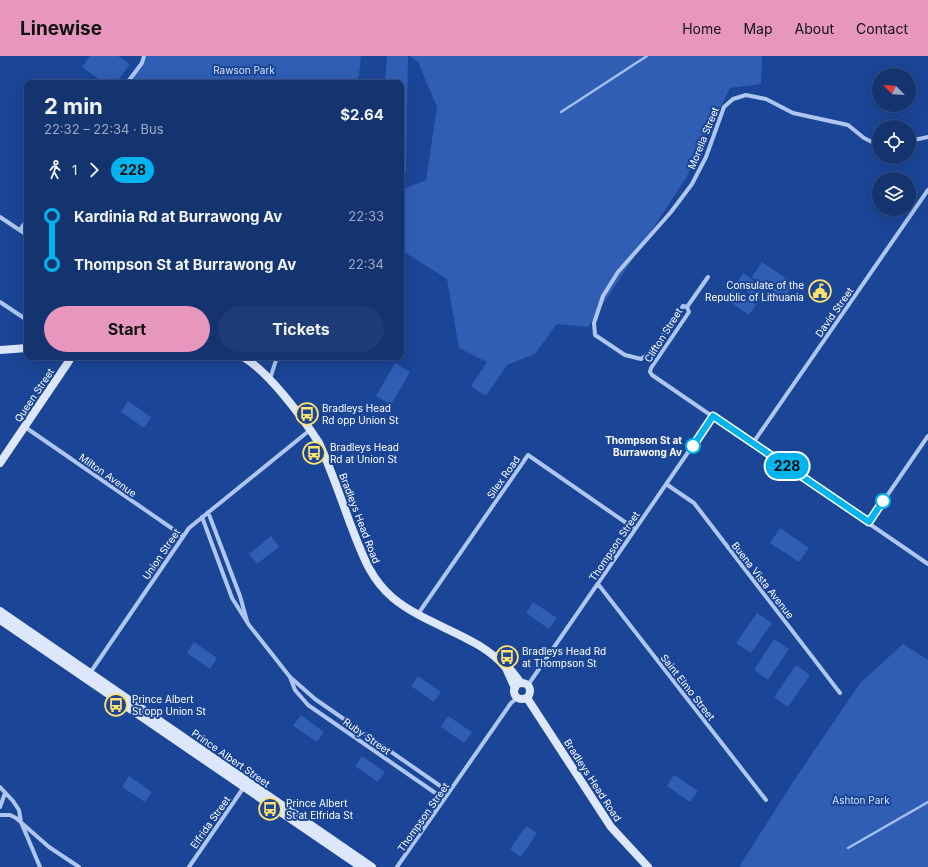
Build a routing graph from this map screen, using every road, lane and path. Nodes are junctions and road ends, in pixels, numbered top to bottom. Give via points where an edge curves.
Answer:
1 (144, 56) edge
2 (129, 80) edge
3 (928, 137) edge
4 (916, 140) edge
5 (872, 141) edge
6 (928, 190) edge
7 (0, 217) edge
8 (24, 224) edge
9 (20, 230) junction
10 (24, 233) edge
11 (708, 277) dead end
12 (0, 302) edge
13 (687, 307) junction
14 (24, 318) edge
15 (24, 348) edge
16 (0, 350) edge
17 (641, 359) joint
18 (68, 360) edge
19 (248, 360) edge
20 (276, 360) edge
21 (270, 380) junction
22 (713, 416) junction
23 (25, 427) junction
24 (310, 430) junction
25 (928, 436) edge
26 (753, 443) junction
27 (0, 463) edge
28 (666, 484) junction
29 (208, 512) junction
30 (202, 517) junction
31 (869, 522) junction
32 (635, 530) junction
33 (183, 536) junction
34 (928, 564) edge
35 (598, 584) junction
36 (0, 611) edge
37 (417, 615) junction
38 (0, 620) edge
39 (249, 625) junction
40 (88, 676) junction
41 (290, 677) junction
42 (521, 685) junction
43 (840, 693) dead end
44 (517, 698) junction
45 (527, 698) junction
46 (0, 787) edge
47 (244, 787) junction
48 (449, 792) junction
49 (5, 793) junction
50 (444, 799) junction
51 (766, 800) dead end
52 (0, 806) edge
53 (0, 815) edge
54 (21, 822) junction
55 (40, 867) edge
56 (79, 867) edge
57 (189, 867) edge
58 (361, 867) edge
59 (372, 867) edge
60 (397, 867) edge
61 (648, 867) edge

1 - 2 street
3 - 4 street
5 - 17 street, Morella Street via 864,138 848,125 793,113 766,99 746,96 733,99 724,107 706,157 692,184 618,272 602,296 594,323 595,335 625,355
6 - 26 street, David Street
7 - 9 street
8 - 9 street
9 - 10 street
11 - 13 street, Clifton Street
12 - 14 street
13 - 17 street, Clifton Street via 682,306 650,353
13 - 22 street, Clifton Street via 689,312 650,372
15 - 16 street
18 - 23 street, Queen Street
19 - 21 street, Bradleys Head Road
20 - 21 street
21 - 24 street, Bradleys Head Road
22 - 26 street
22 - 28 street, Thompson Street
23 - 27 street, Queen Street
23 - 33 street, Milton Avenue
24 - 29 street, Union Street
24 - 37 street, Bradleys Head Road via 325,456 358,546 371,573 392,598
25 - 31 street
26 - 31 street
28 - 32 street, Thompson Street
28 - 43 street, Buena Vista Avenue via 694,504
29 - 30 street, Union Street
29 - 39 street, Ruby Street
30 - 33 street, Union Street
30 - 39 street, Ruby Street via 232,598
31 - 34 street
32 - 35 street, Thompson Street
32 - 37 street, Silex Road via 528,455
33 - 40 street, Union Street
35 - 42 street, Thompson Street
35 - 51 street, Saint Elmo Street
36 - 40 street, Prince Albert Street
37 - 42 street, Bradleys Head Road via 490,651
38 - 40 street, Prince Albert Street
39 - 41 street, Ruby Street
40 - 47 street, Prince Albert Street
40 - 59 street, Prince Albert Street
41 - 48 street, Ruby Street via 315,699
41 - 50 street, Ruby Street via 295,690 308,706
42 - 44 street via 514,693
42 - 45 street via 531,691
44 - 45 street
44 - 48 street, Thompson Street
45 - 61 street, Bradleys Head Road via 611,827
46 - 49 street
47 - 57 street, Elfrida Street
47 - 58 street, Prince Albert Street
48 - 50 street, Thompson Street
49 - 52 street
49 - 54 street via 19,810
50 - 60 street, Thompson Street
53 - 54 street via 10,815
54 - 55 street
54 - 56 street via 49,847

